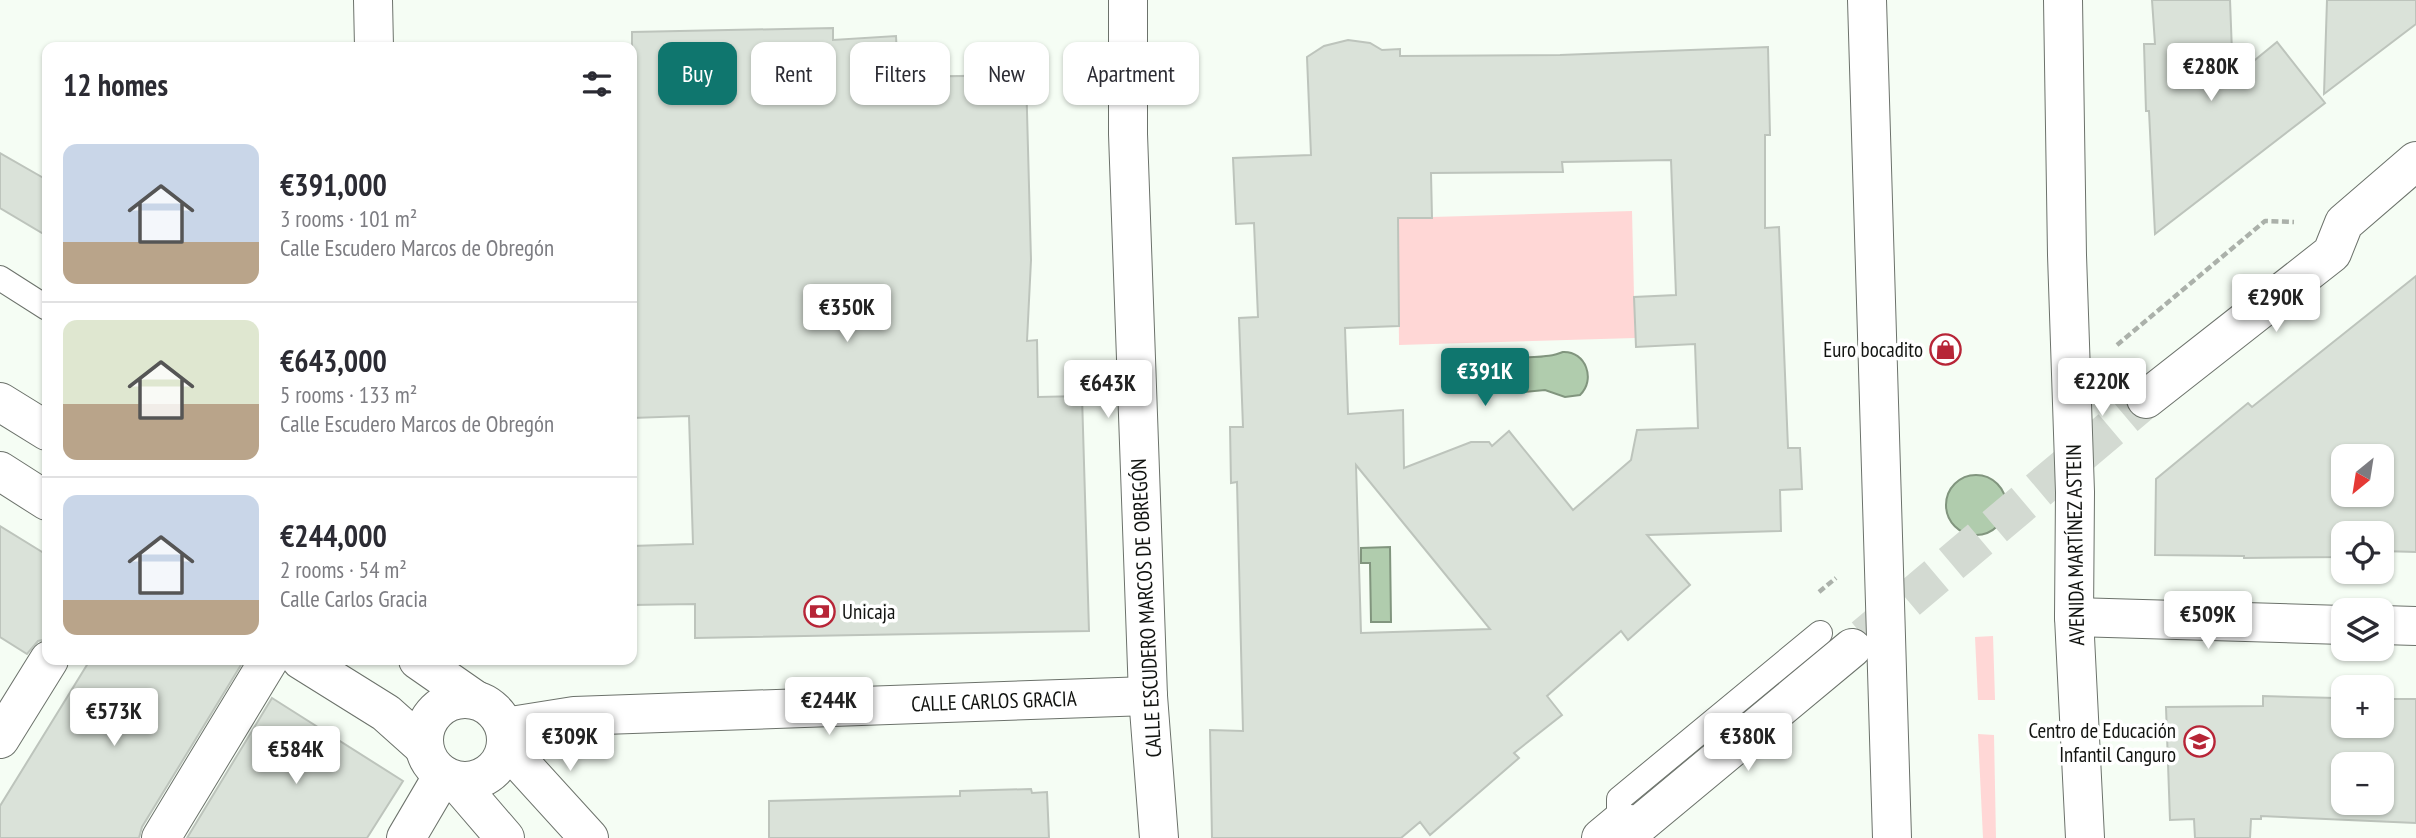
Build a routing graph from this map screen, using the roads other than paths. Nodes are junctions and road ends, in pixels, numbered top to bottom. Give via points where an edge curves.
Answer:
1 (373, 0) edge
2 (1128, 0) edge
3 (1867, 0) edge
4 (2063, 0) edge
5 (374, 42) edge
6 (2416, 161) edge
7 (0, 278) edge
8 (42, 305) edge
9 (2146, 399) tunnel mouth
10 (0, 402) edge
11 (42, 420) edge
12 (0, 471) edge
13 (42, 497) edge
14 (2074, 617) junction
15 (2331, 625) edge
16 (2394, 625) edge
17 (2416, 626) edge
18 (1836, 640) tunnel mouth
19 (46, 665) edge
20 (266, 665) edge
21 (309, 665) edge
22 (425, 665) edge
23 (1148, 696) junction
24 (474, 699) junction
25 (506, 738) junction
26 (0, 739) edge
27 (441, 768) junction
28 (1615, 833) edge
29 (161, 838) edge
30 (406, 838) edge
31 (505, 838) edge
32 (589, 838) edge
33 (1159, 838) edge
34 (1892, 838) edge
35 (2085, 838) edge

1 - 5 street
2 - 23 street, CALLE ESCUDERO MARCOS DE OBREGÓN via 1128,134
3 - 34 street
4 - 14 street, AVENIDA MARTÍNEZ ASTEIN
6 - 9 street via 2344,223 2332,253
7 - 8 lane
10 - 11 street
12 - 13 street
14 - 15 street
14 - 35 street, AVENIDA MARTÍNEZ ASTEIN
16 - 17 street
18 - 28 street via 1639,825
19 - 26 street
20 - 29 street
21 - 27 street via 386,713
22 - 24 street
23 - 25 street, CALLE CARLOS GRACIA via 574,716
23 - 33 street, CALLE ESCUDERO MARCOS DE OBREGÓN
24 - 25 street via 499,714
24 - 27 street via 444,703 429,719 424,733
25 - 27 street via 491,773 471,781
25 - 32 street
27 - 30 street
27 - 31 street

